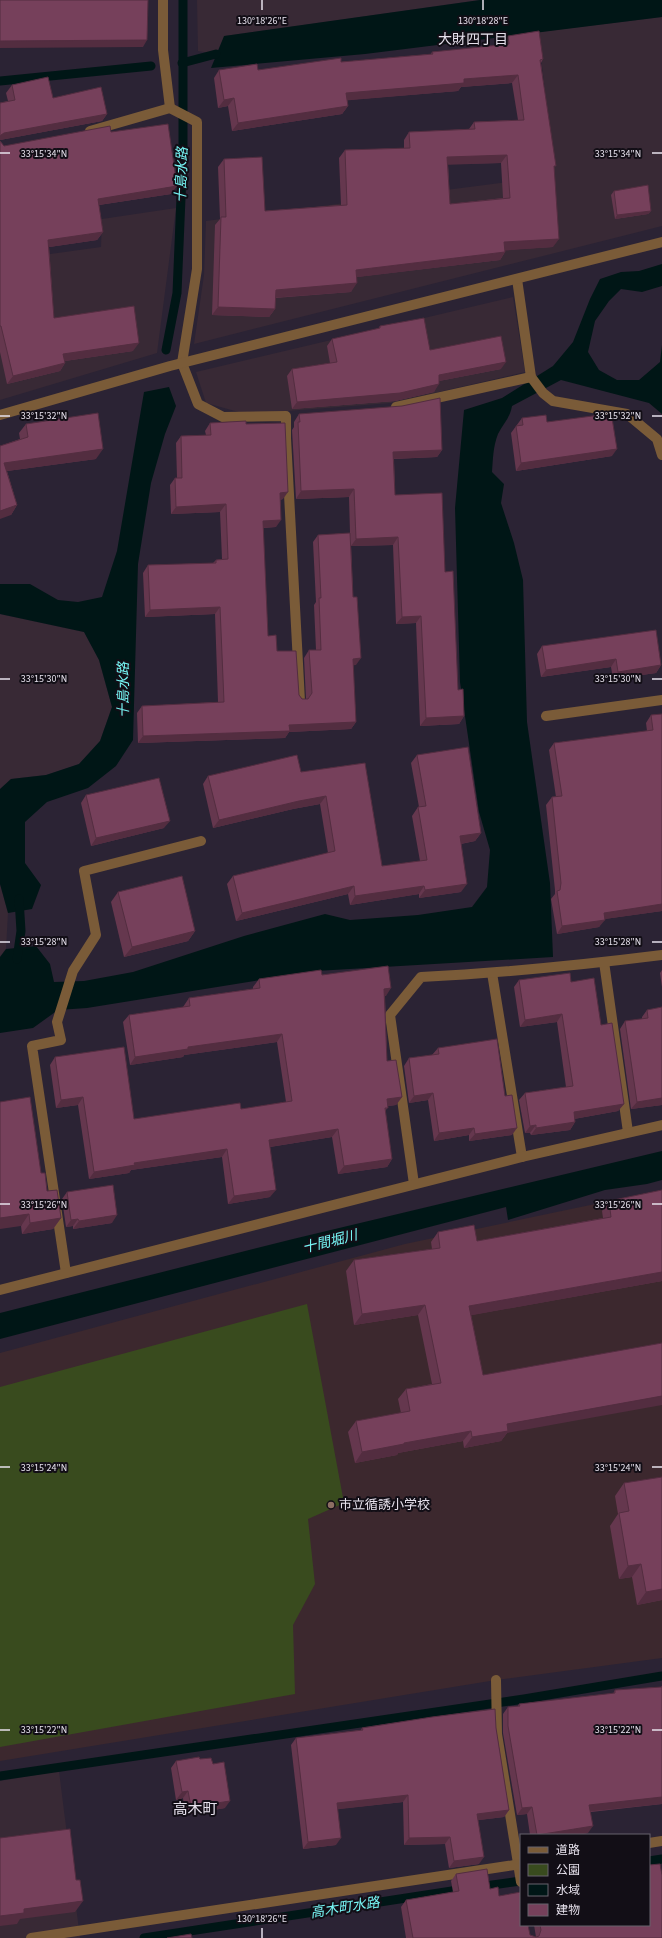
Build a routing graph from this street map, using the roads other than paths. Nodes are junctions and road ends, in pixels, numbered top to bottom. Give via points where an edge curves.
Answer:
1 (163, 0) edge
2 (170, 108) junction
3 (81, 132) edge
4 (662, 242) edge
5 (517, 279) junction
6 (182, 363) junction
7 (531, 377) junction
8 (389, 408) edge
9 (0, 415) edge
10 (662, 455) edge
11 (662, 700) edge
12 (300, 701) edge
13 (546, 716) dead end
14 (201, 841) dead end
15 (662, 954) edge
16 (604, 962) junction
17 (492, 973) junction
18 (662, 1125) edge
19 (628, 1132) junction
20 (522, 1157) junction
21 (414, 1184) junction
22 (66, 1273) junction
23 (0, 1290) edge
24 (496, 1680) dead end
25 (662, 1841) edge
26 (650, 1843) edge
27 (519, 1867) edge
28 (31, 1938) edge

1 - 2 street via 163,50
2 - 3 street
2 - 6 street via 197,122 197,269
4 - 5 street
5 - 6 street
5 - 7 street
6 - 9 street
6 - 12 street via 198,404 223,417 290,416 286,438
7 - 8 street
7 - 10 street via 553,401 627,414 657,439
11 - 13 street
14 - 22 street via 84,870 96,935 73,971 58,1022 61,1040 32,1046
15 - 16 street
16 - 17 street
16 - 19 street
17 - 20 street
17 - 21 street via 421,977 390,1015
18 - 19 street
19 - 20 street
20 - 21 street
21 - 22 street
22 - 23 street
24 - 27 street via 497,1734
25 - 26 street
27 - 28 street

